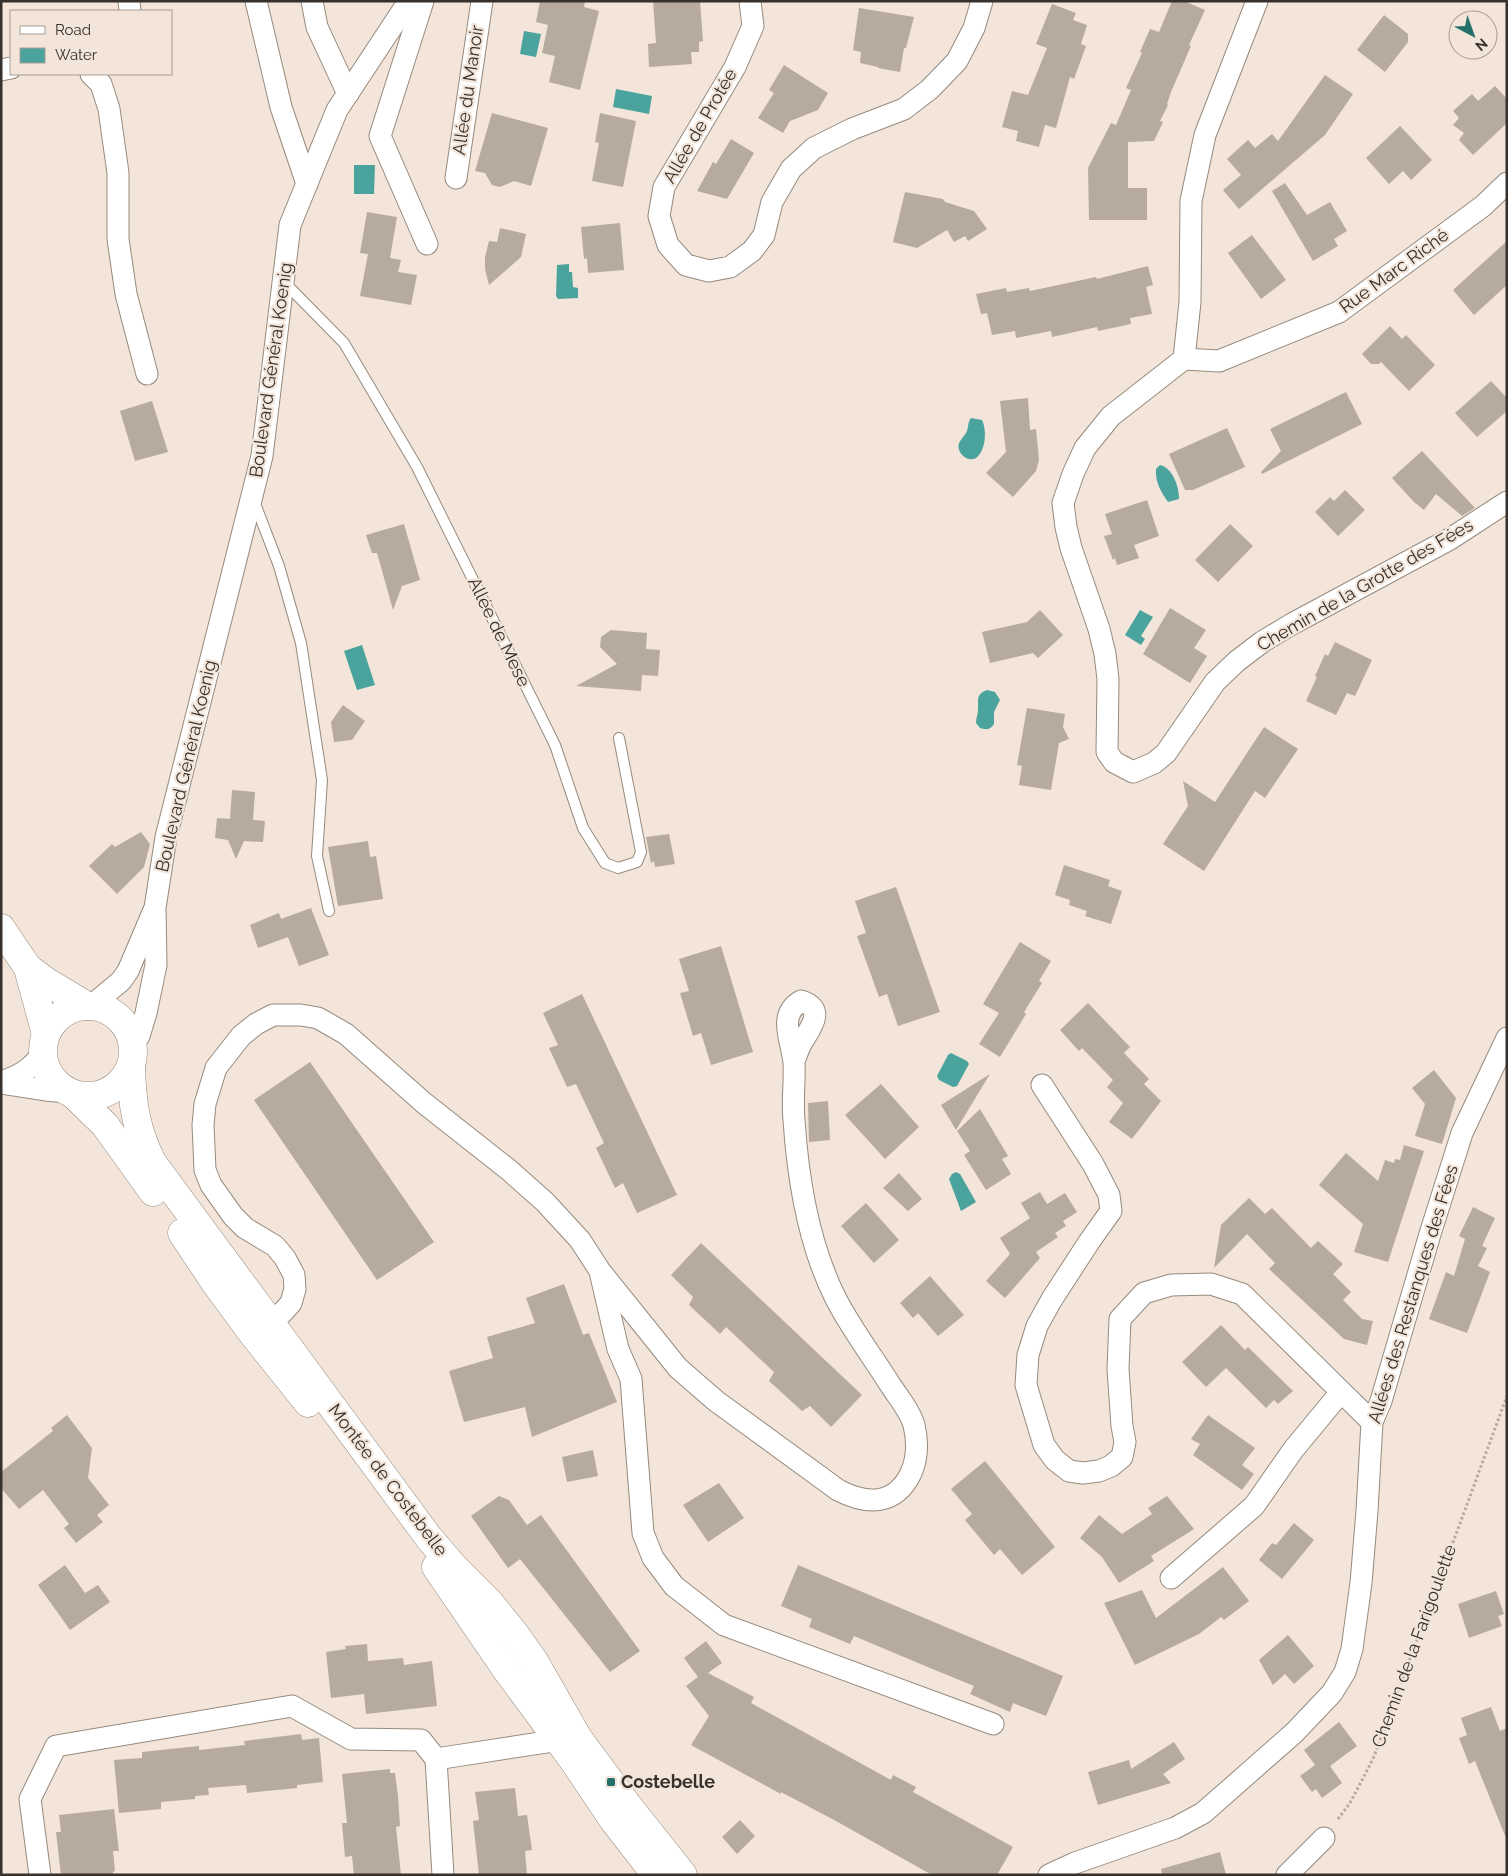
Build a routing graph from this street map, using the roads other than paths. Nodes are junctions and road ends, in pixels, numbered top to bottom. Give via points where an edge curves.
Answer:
1 (256, 1) edge
2 (312, 1) edge
3 (409, 1) edge
4 (423, 1) edge
5 (482, 1) edge
6 (750, 1) edge
7 (982, 1) edge
8 (1257, 1) edge
9 (91, 75) edge
10 (348, 94) junction
11 (456, 178) dead end
12 (1507, 183) edge
13 (307, 184) junction
14 (426, 244) dead end
15 (284, 281) junction
16 (1184, 359) junction
17 (147, 374) dead end
18 (252, 496) junction
19 (1507, 502) edge
20 (619, 738) dead end
21 (155, 908) junction
22 (329, 911) dead end
23 (1, 928) edge
24 (28, 968) junction
25 (89, 1006) junction
26 (1507, 1038) edge
27 (44, 1044) junction
28 (132, 1055) junction
29 (794, 1061) dead end
30 (1, 1082) edge
31 (1042, 1085) dead end
32 (71, 1093) junction
33 (196, 1252) junction
34 (600, 1271) junction
35 (268, 1319) junction
36 (1341, 1392) junction
37 (1372, 1422) junction
38 (1171, 1578) dead end
39 (993, 1724) dead end
40 (568, 1739) junction
41 (436, 1759) junction
42 (1324, 1838) road end
43 (40, 1875) edge
44 (443, 1875) edge
45 (656, 1875) edge
46 (683, 1875) edge
47 (1049, 1875) edge
48 (1287, 1875) edge

1 - 13 street via 281,107
2 - 10 street via 316,27
3 - 10 street, Boulevard Général Koenig
4 - 14 street via 380,136
5 - 11 street, Allée du Manoir
6 - 7 street, Allée de Protée via 753,26 735,67 664,187 659,216 668,245 686,265 709,271 730,267 752,251 764,235 772,202 791,169 814,148 904,109 930,89 957,61 974,28
8 - 16 street via 1205,135 1191,201 1190,302
9 - 17 street via 100,84 109,108 118,173 118,239 126,294
10 - 13 street, Boulevard Général Koenig via 337,110
12 - 16 street, Rue Marc Riché via 1483,206 1339,312 1219,361
13 - 15 street, Boulevard Général Koenig via 290,225
15 - 18 street, Boulevard Général Koenig via 262,456
15 - 20 lane, Allée de Mese via 344,343 417,467 555,745 583,828 606,863 618,868 637,862 641,852
16 - 19 street, Chemin de la Grotte des Fées via 1111,416 1085,448 1063,502 1066,527 1105,654 1107,752 1123,768 1134,772 1154,763 1166,752 1215,682 1262,642 1450,539
18 - 21 street, Boulevard Général Koenig via 166,837
18 - 22 lane via 279,566 302,643 322,780 317,856
21 - 25 street, Boulevard Général Koenig via 128,971 121,981
21 - 28 street, Boulevard Général Koenig via 156,964 146,1013
23 - 24 main road
24 - 25 main road
24 - 27 main road
25 - 27 main road via 67,1011 55,1021
25 - 28 main road via 101,1007 118,1017 130,1033
26 - 37 street, Allées des Restanques des Fées via 1462,1133
27 - 30 street via 29,1070
27 - 32 main road via 44,1063 53,1080
28 - 32 main road via 118,1086 96,1096
28 - 35 main road, Montée de Costebelle via 131,1097 143,1144 152,1162
29 - 34 street via 799,1175 820,1260 847,1319 906,1408 913,1424 918,1454 908,1480 897,1494 870,1500 854,1498 838,1490 716,1401 678,1368
30 - 32 street
31 - 36 street via 1093,1164 1109,1195 1111,1211 1052,1299 1037,1326 1028,1355 1026,1385 1044,1445 1055,1460 1069,1471 1083,1473 1099,1471 1122,1457 1125,1442 1118,1369 1120,1319 1144,1293 1171,1285 1211,1284 1242,1294
32 - 33 main road, Montée de Costebelle via 105,1125
33 - 35 street via 212,1266 241,1305 252,1314
33 - 40 main road, Montée de Costebelle via 252,1333 408,1527 508,1672
34 - 35 street via 580,1240 545,1202 346,1034 318,1018 273,1015 241,1036 216,1068 205,1104 203,1125 205,1170 221,1202 245,1228 274,1246 294,1275 291,1303 282,1314
34 - 39 street via 618,1349 631,1380 644,1533 653,1558 674,1586 724,1625
35 - 40 main road, Montée de Costebelle via 430,1538 515,1634 534,1661
36 - 37 street
36 - 38 street via 1293,1450 1254,1506
37 - 47 street, Allées des Restanques des Fées via 1366,1520 1352,1649 1345,1672 1332,1692 1294,1733 1203,1813 1175,1828 1075,1862
40 - 41 street
40 - 45 main road, Montée de Costebelle via 623,1834
40 - 46 main road, Montée de Costebelle via 629,1807
41 - 43 street via 421,1740 351,1739 292,1706 56,1746 30,1799
41 - 44 street
42 - 48 street

